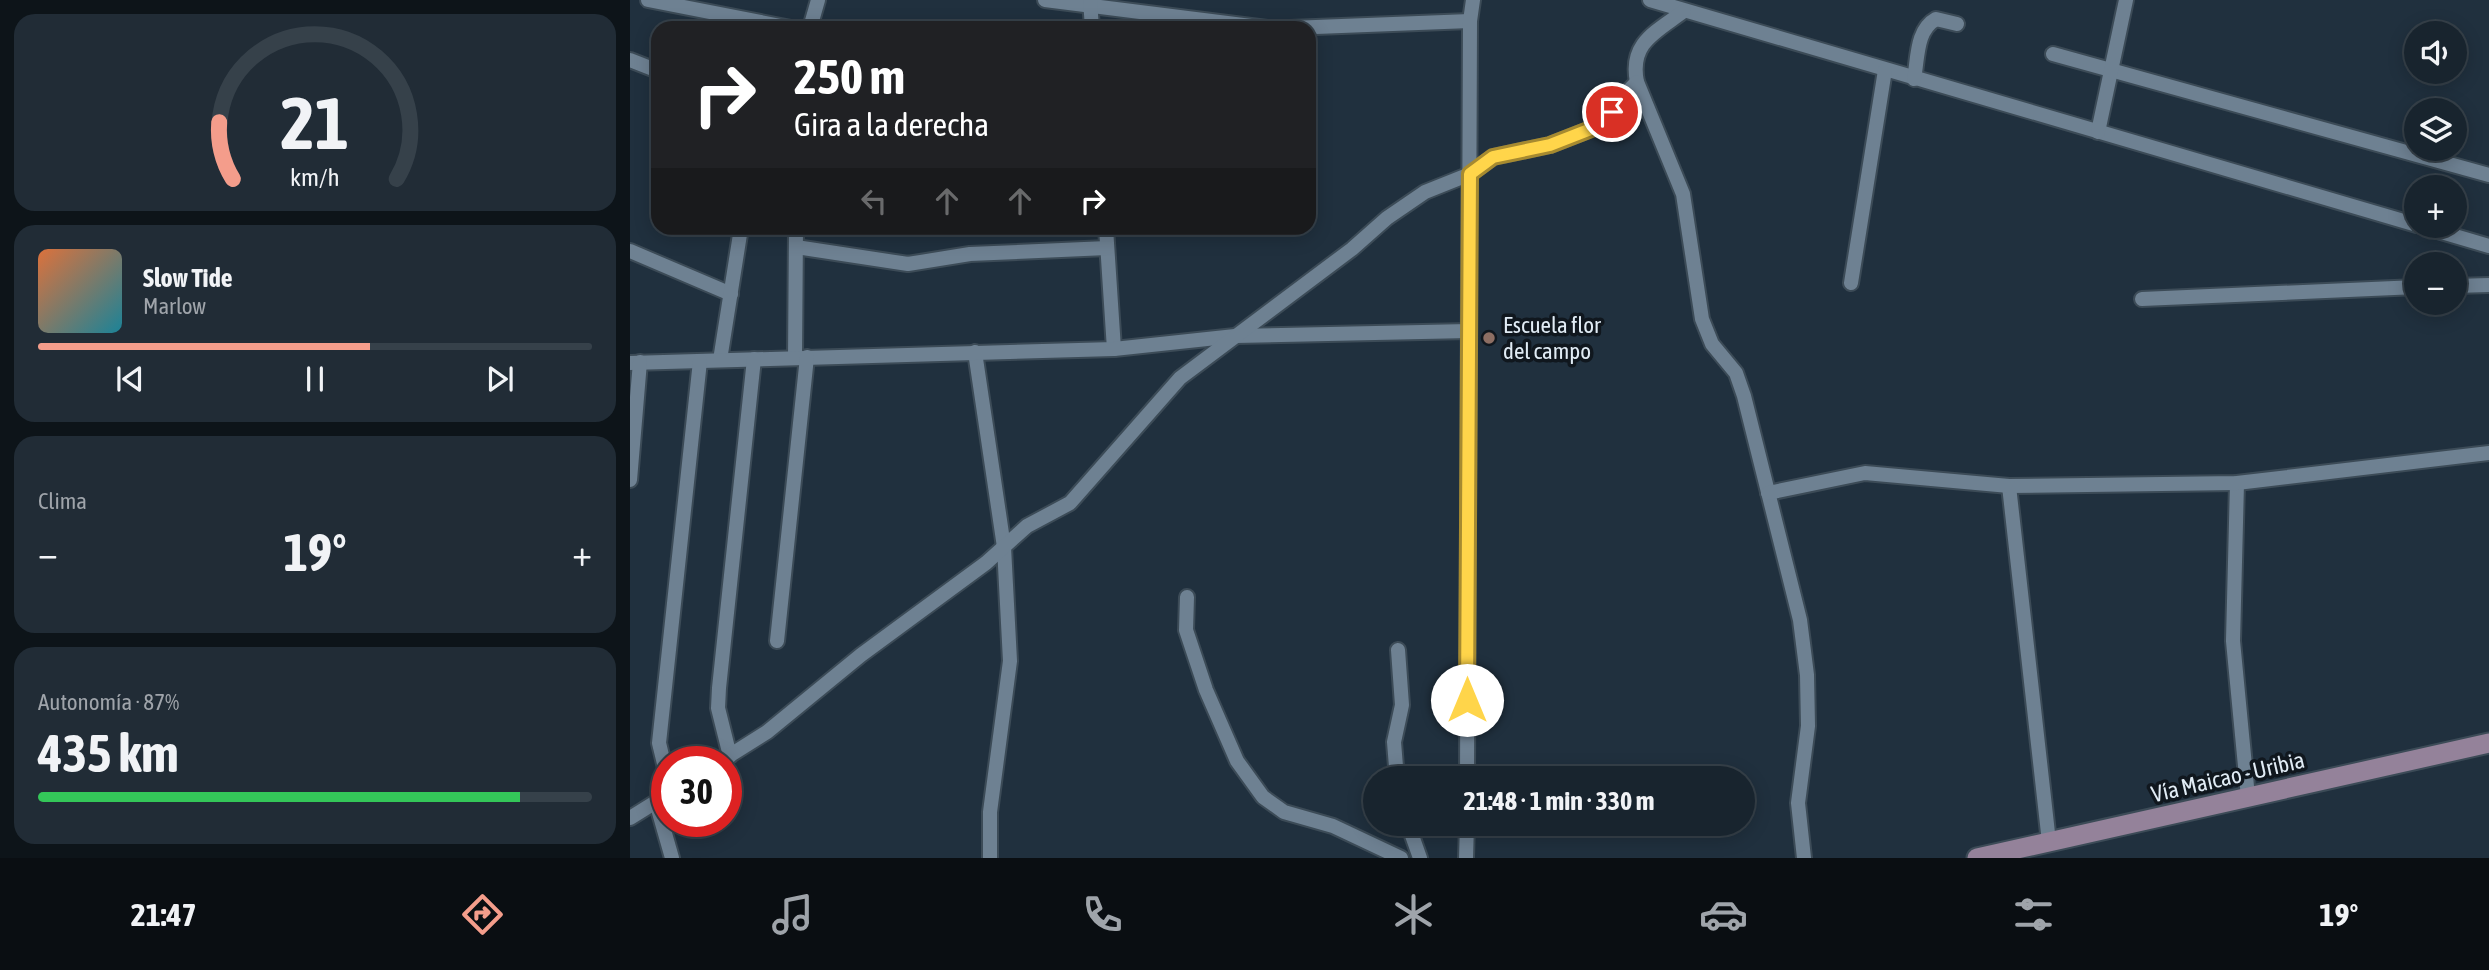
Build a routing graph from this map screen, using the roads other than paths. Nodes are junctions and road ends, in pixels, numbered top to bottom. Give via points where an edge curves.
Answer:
1 (648, 0) edge
2 (818, 0) edge
3 (1045, 0) edge
4 (1473, 0) edge
5 (1650, 0) edge
6 (2126, 0) edge
7 (1090, 3) edge
8 (713, 6) edge
9 (1692, 8) edge
10 (766, 21) edge
11 (812, 21) edge
12 (1091, 21) edge
13 (1217, 21) edge
14 (1470, 21) junction
15 (1957, 24) dead end
16 (1316, 27) edge
17 (2053, 54) dead end
18 (630, 60) edge
19 (651, 68) edge
20 (1885, 70) junction
21 (2112, 70) junction
22 (1914, 79) junction
23 (1637, 82) junction
24 (2098, 132) junction
25 (1470, 174) junction
26 (2489, 176) edge
27 (2404, 221) edge
28 (740, 235) edge
29 (796, 235) edge
30 (1106, 235) edge
31 (2462, 238) edge
32 (2489, 246) edge
33 (796, 247) junction
34 (1107, 248) junction
35 (630, 251) edge
36 (1851, 283) dead end
37 (2489, 285) edge
38 (2467, 286) edge
39 (2404, 288) edge
40 (730, 294) junction
41 (2142, 299) dead end
42 (1469, 331) junction
43 (1235, 336) junction
44 (1114, 349) junction
45 (975, 352) junction
46 (801, 358) junction
47 (754, 359) junction
48 (700, 360) junction
49 (720, 360) junction
50 (635, 363) edge
51 (2489, 453) edge
52 (630, 480) edge
53 (2237, 483) junction
54 (2009, 486) junction
55 (1768, 493) junction
56 (1004, 547) junction
57 (1187, 597) dead end
58 (777, 641) dead end
59 (1398, 650) dead end
60 (2489, 743) edge
61 (660, 746) edge
62 (723, 746) edge
63 (742, 747) edge
64 (1396, 766) edge
65 (1467, 766) edge
66 (2248, 797) junction
67 (651, 805) edge
68 (630, 818) edge
69 (1412, 836) edge
70 (1466, 836) edge
71 (668, 837) edge
72 (2049, 842) junction
73 (672, 858) edge
74 (990, 858) edge
75 (1401, 858) edge
76 (1420, 858) edge
77 (1466, 858) edge
78 (1804, 858) edge
79 (1977, 858) edge

1 - 8 street
2 - 11 street
3 - 7 street
4 - 14 street
5 - 9 street
6 - 21 street
7 - 12 street
7 - 13 street
8 - 10 street
9 - 20 street
9 - 23 street via 1648,38 1634,65
14 - 16 street
14 - 25 street
15 - 22 street via 1936,19 1927,24
17 - 21 street
18 - 19 street
20 - 22 street
20 - 36 street
21 - 24 street
21 - 26 street
22 - 24 street
23 - 25 street via 1591,129 1550,145 1493,157
23 - 55 street via 1683,194 1702,319 1712,344 1736,373
24 - 27 street
25 - 42 street
25 - 43 street via 1415,198
28 - 40 street
29 - 33 street
30 - 34 street
31 - 32 street
33 - 34 street via 908,264 970,254
33 - 46 street
34 - 44 street
35 - 40 street
37 - 38 street
39 - 41 street
40 - 49 street
42 - 43 street
42 - 65 street
43 - 44 street
43 - 56 street via 1180,379 1070,503 1027,526
44 - 45 street
45 - 46 street
45 - 56 street
46 - 47 street
46 - 58 street
47 - 49 street
47 - 62 street via 719,688
48 - 49 street
48 - 50 street
48 - 61 street
50 - 52 street
51 - 53 street
53 - 54 street
53 - 66 street via 2233,641
54 - 55 street via 1865,473
54 - 72 street
55 - 78 street via 1800,620 1807,675 1808,726 1798,803
56 - 63 street
56 - 74 street via 1010,662 990,812
57 - 75 street via 1186,630 1206,690 1237,761 1263,797 1284,812 1345,831
59 - 64 street via 1402,705 1394,742
60 - 66 street, Vía Maicao - Uribia
66 - 72 street, Vía Maicao - Uribia
67 - 68 street
69 - 76 street
70 - 77 street
71 - 73 street
72 - 79 street, Vía Maicao - Uribia

